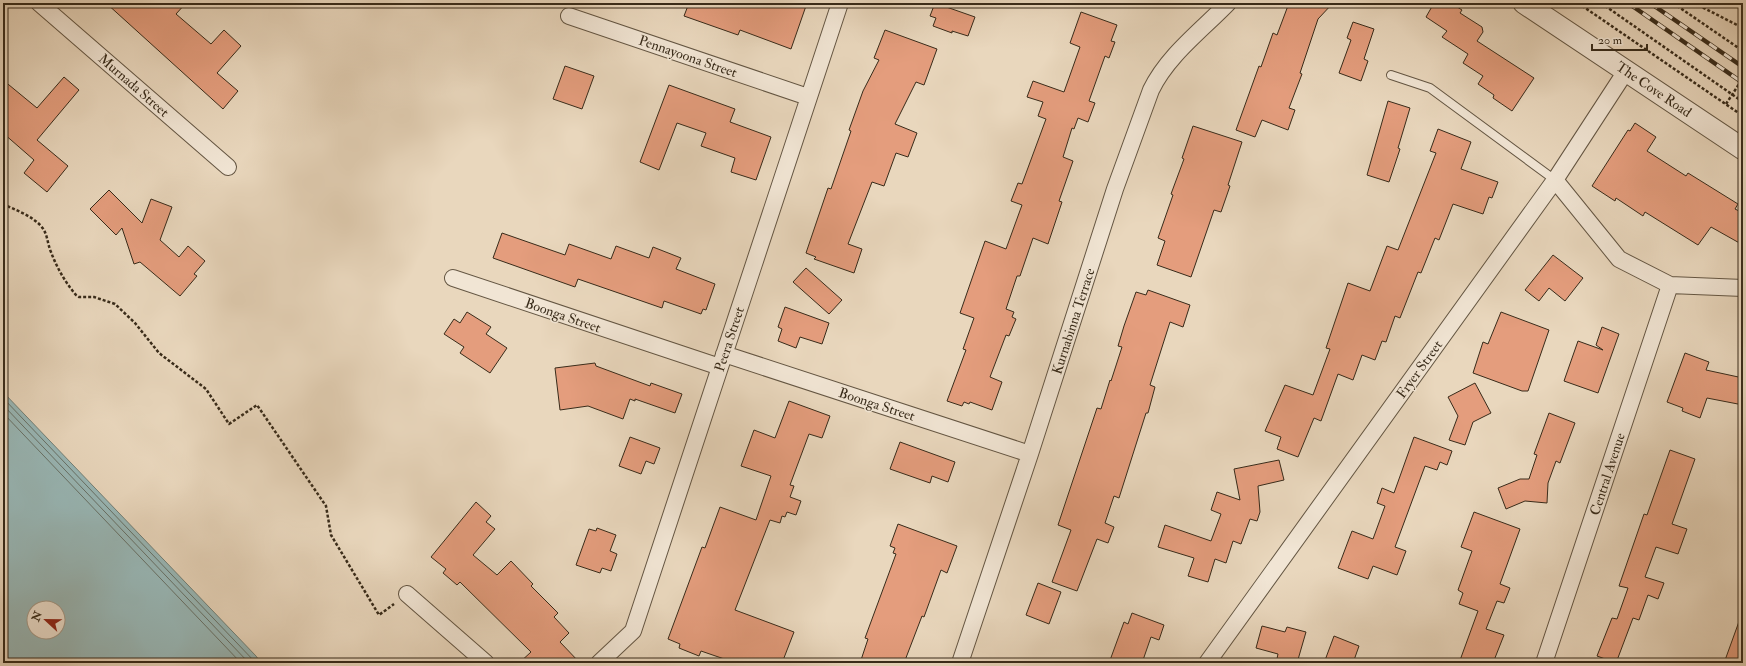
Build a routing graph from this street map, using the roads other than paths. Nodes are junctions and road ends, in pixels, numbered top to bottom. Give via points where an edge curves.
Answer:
1 (39, 3) edge
2 (840, 3) edge
3 (1228, 3) edge
4 (1524, 3) edge
5 (568, 16) dead end
6 (1626, 71) junction
7 (1391, 75) dead end
8 (808, 97) junction
9 (1743, 149) edge
10 (228, 167) dead end
11 (1555, 180) junction
12 (453, 278) dead end
13 (1670, 285) junction
14 (1743, 288) edge
15 (722, 361) junction
16 (1030, 454) junction
17 (404, 597) road end
18 (486, 663) edge
19 (599, 663) edge
20 (960, 663) edge
21 (1207, 663) edge
22 (1544, 663) edge

1 - 10 street, Murnada Street
2 - 8 street, Peera Street
3 - 16 street, Kurnabinna Terrace via 1168,63 1158,75 1151,90 1115,189
4 - 6 street, The Cove Road
5 - 8 street, Pennayoona Street
6 - 9 street, The Cove Road
6 - 11 street, Fryer Street
7 - 11 lane via 1430,88
8 - 15 street, Peera Street
11 - 13 street via 1619,259
11 - 21 street, Fryer Street
12 - 15 street, Boonga Street
13 - 14 street
13 - 22 street, Central Avenue
15 - 16 street, Boonga Street
15 - 19 street, Peera Street via 633,631
16 - 20 street, Kurnabinna Terrace
17 - 18 street

